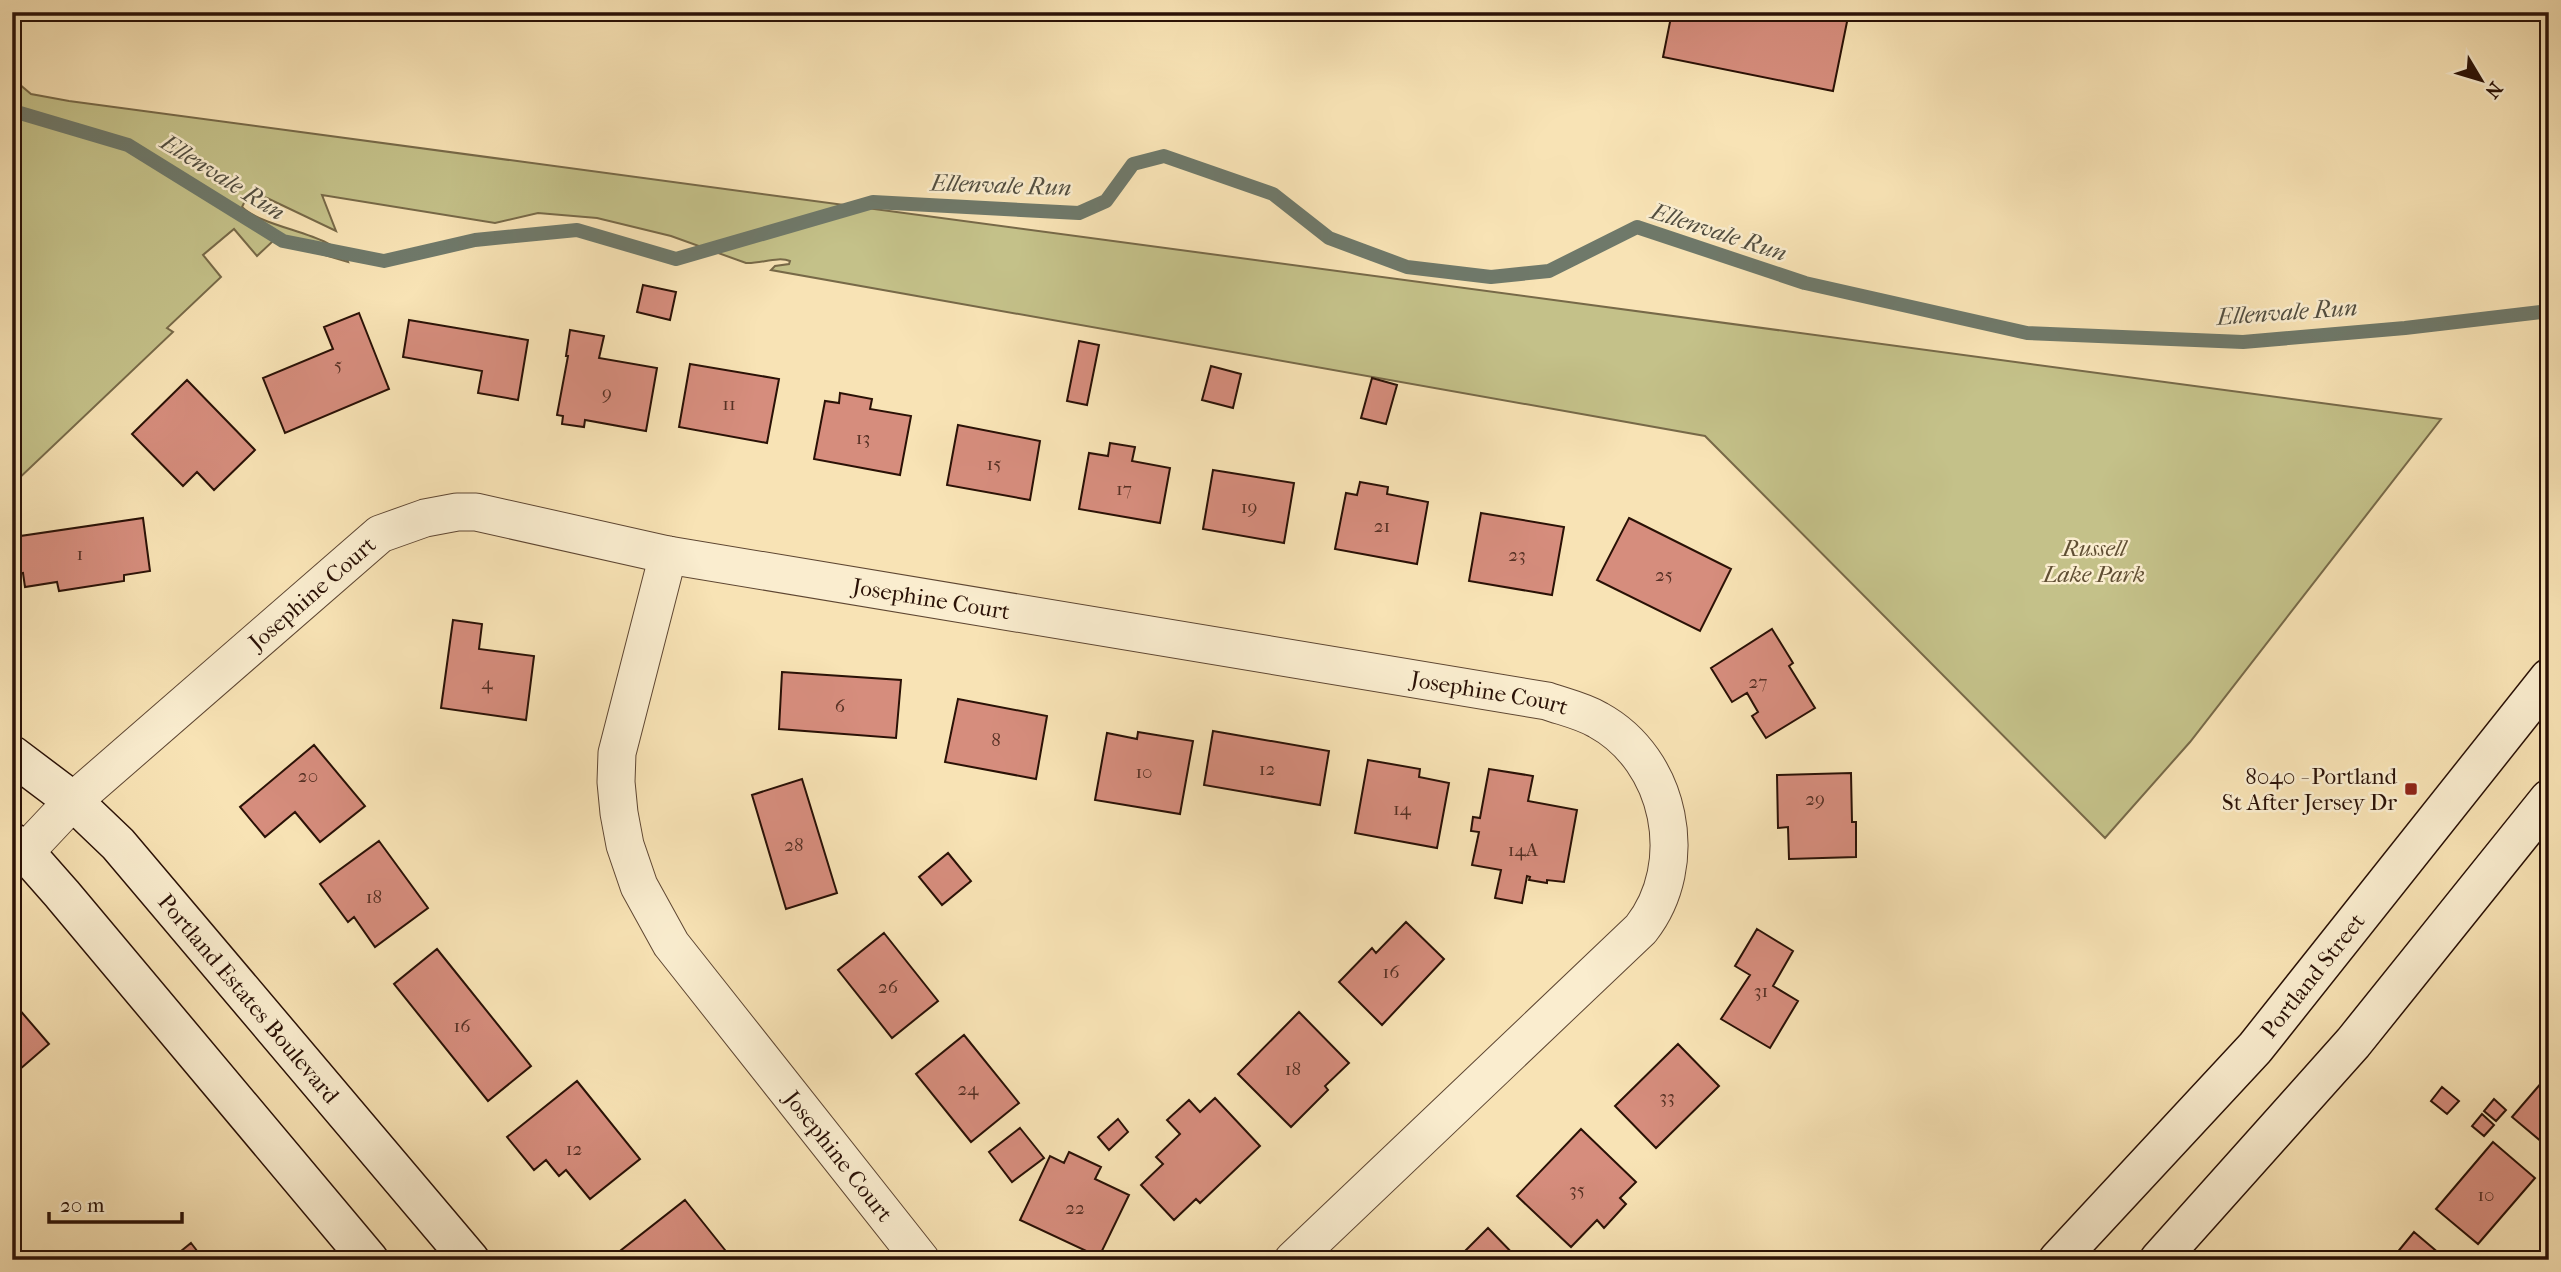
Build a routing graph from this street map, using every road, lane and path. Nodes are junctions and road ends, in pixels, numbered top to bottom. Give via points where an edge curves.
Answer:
1 (667, 555) junction
2 (2549, 678) edge
3 (12, 755) edge
4 (2549, 799) edge
5 (73, 801) junction
6 (19, 847) edge
7 (369, 1260) edge
8 (470, 1260) edge
9 (921, 1260) edge
10 (1293, 1260) edge
11 (2058, 1260) edge
12 (2159, 1260) edge

1 - 5 street, Josephine Court via 477,512 425,518 380,534
1 - 9 street, Josephine Court via 617,753 619,813 639,886 671,944
1 - 10 street, Josephine Court via 1548,701 1598,720 1636,753 1658,787 1667,817 1670,847 1665,885 1653,913
2 - 11 main road, Portland Street via 2255,1048
3 - 5 main road, Portland Estates Boulevard
4 - 12 main road via 2353,1043
5 - 6 street, Josephine Court
5 - 8 main road, Portland Estates Boulevard via 118,844
6 - 7 main road

